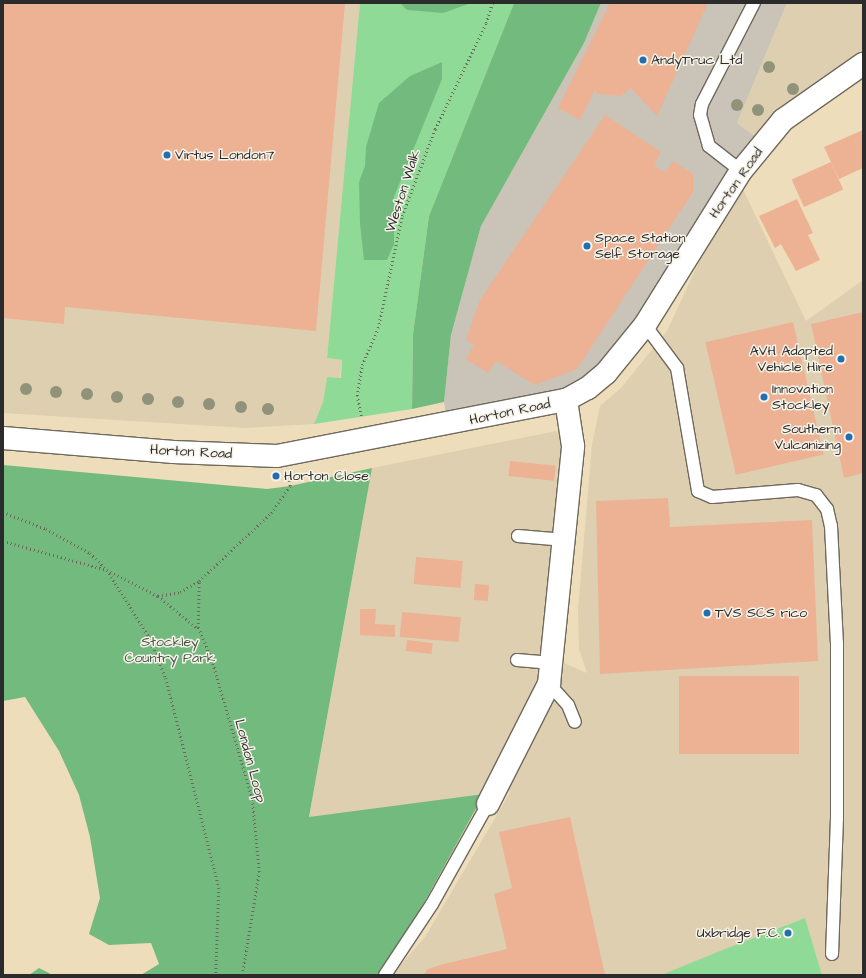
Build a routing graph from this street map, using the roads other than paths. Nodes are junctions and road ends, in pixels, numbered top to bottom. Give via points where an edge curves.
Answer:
1 (754, 3) edge
2 (863, 64) edge
3 (742, 171) junction
4 (645, 325) junction
5 (566, 400) junction
6 (3, 438) edge
7 (518, 536) dead end
8 (566, 540) junction
9 (517, 660) dead end
10 (550, 674) junction
11 (575, 722) dead end
12 (488, 804) joint
13 (832, 954) dead end
14 (386, 975) edge

1 - 3 lane via 702,104 700,115 709,146
2 - 3 street, Horton Road via 783,120
3 - 4 street, Horton Road
4 - 5 street, Horton Road via 606,373 588,388
4 - 13 lane via 677,368 698,491 712,497 798,490 816,495 827,509 831,526 837,643 837,818
5 - 6 street, Horton Road via 277,456 173,452
5 - 8 street via 573,446
7 - 8 lane
8 - 10 street
9 - 10 lane
10 - 11 lane
10 - 12 street
12 - 14 lane via 432,904

